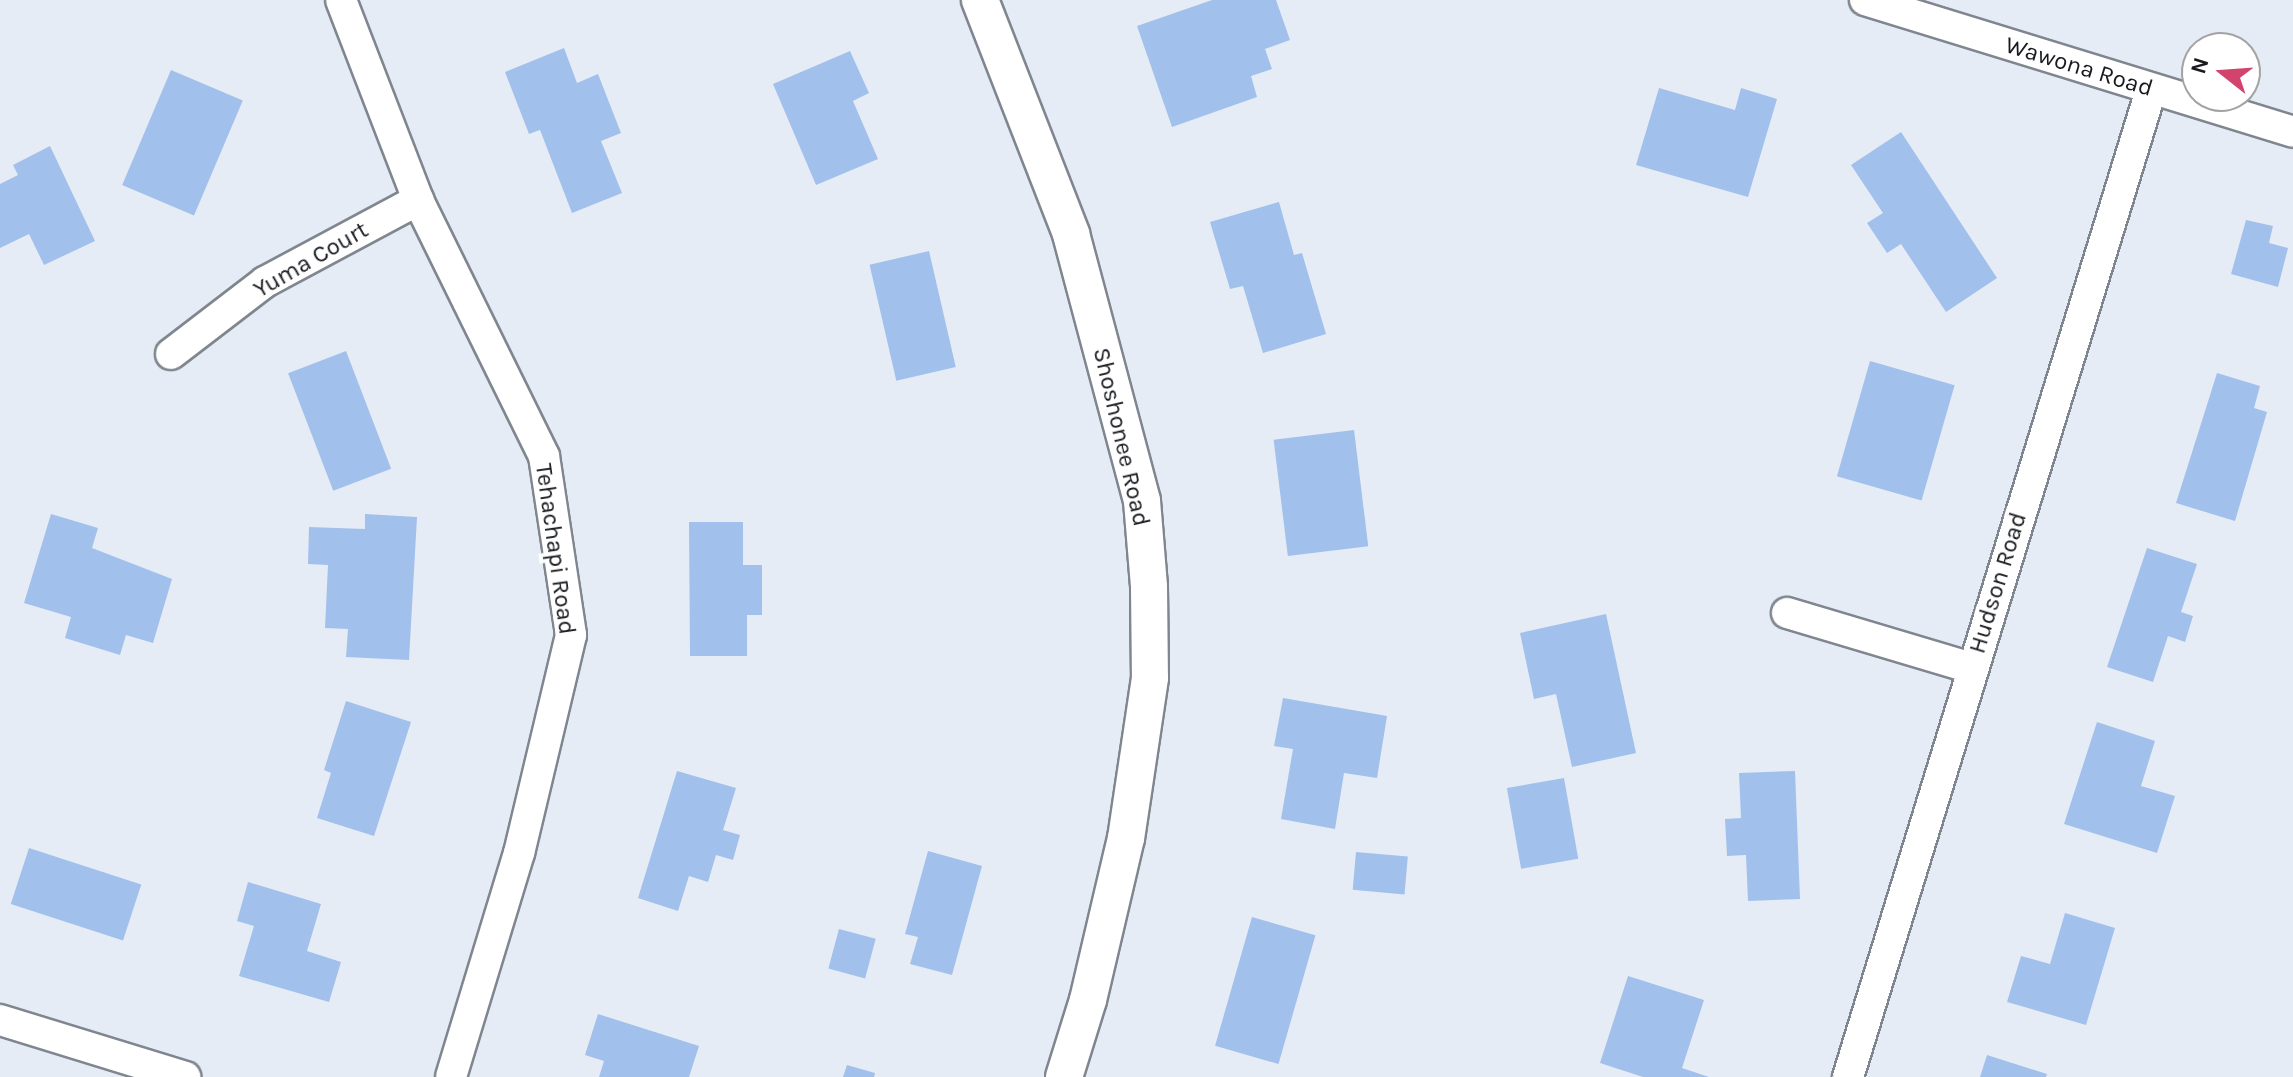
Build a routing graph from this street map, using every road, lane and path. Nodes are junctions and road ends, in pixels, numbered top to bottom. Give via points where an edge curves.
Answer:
1 (341, 0) edge
2 (980, 0) edge
3 (1865, 0) edge
4 (2151, 90) junction
5 (2293, 132) edge
6 (418, 200) junction
7 (171, 354) dead end
8 (1787, 613) dead end
9 (1972, 668) junction
10 (0, 1020) edge
11 (185, 1077) edge
12 (451, 1077) edge
13 (1064, 1077) edge
14 (1848, 1077) edge

1 - 6 street, Tehachapi Road
2 - 13 street, Shoshonee Road via 1071,234 1142,501 1149,587 1150,678 1126,838
3 - 4 street, Wawona Road
4 - 5 street, Wawona Road
4 - 9 street, Hudson Road
6 - 7 street, Yuma Court via 265,282
6 - 12 street, Tehachapi Road via 544,456 571,635 519,853
8 - 9 street
9 - 14 street, Hudson Road
10 - 11 street

